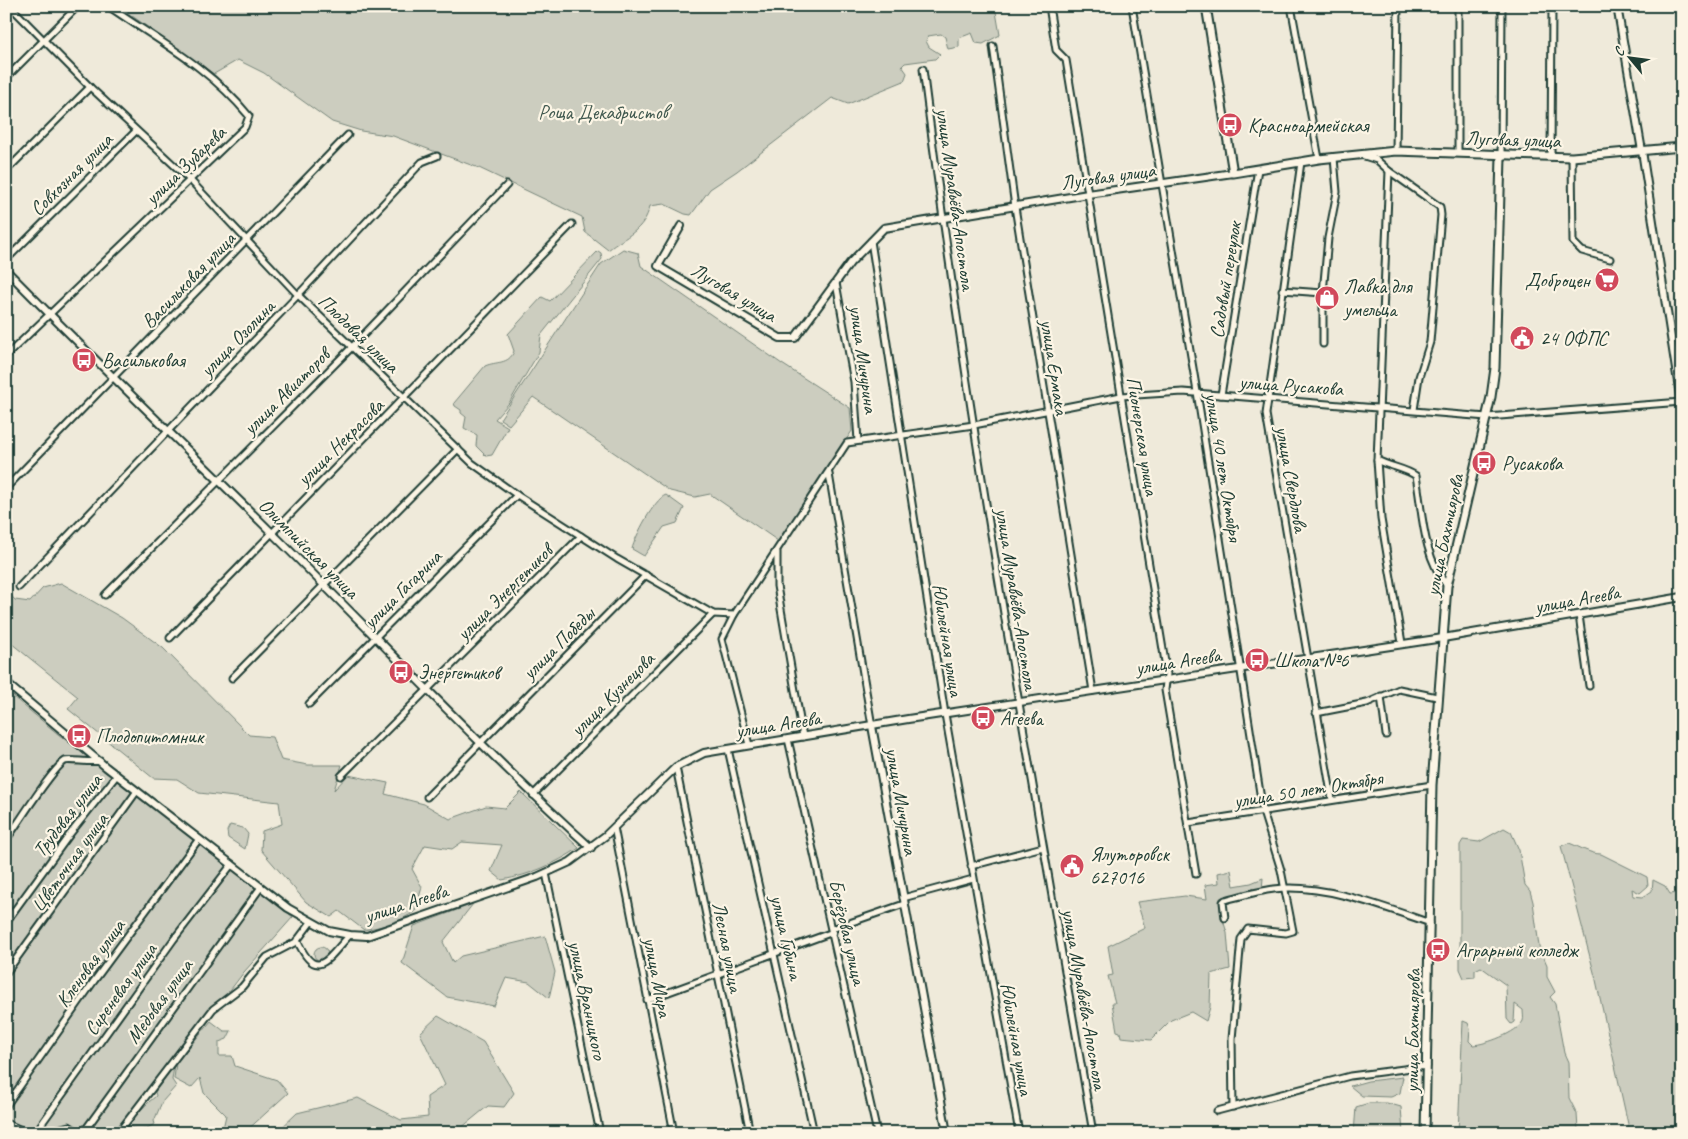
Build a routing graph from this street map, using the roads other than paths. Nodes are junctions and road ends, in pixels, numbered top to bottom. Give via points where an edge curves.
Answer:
1 (10, 6) edge
2 (78, 6) edge
3 (108, 6) edge
4 (1050, 6) edge
5 (1132, 6) edge
6 (1206, 6) edge
7 (1291, 6) edge
8 (1398, 6) edge
9 (1458, 6) edge
10 (1502, 6) edge
11 (1552, 6) edge
12 (1617, 6) edge
13 (44, 40) junction
14 (993, 46) dead end
15 (924, 69) dead end
16 (6, 78) edge
17 (90, 88) junction
18 (136, 131) junction
19 (348, 136) dead end
20 (1682, 147) edge
21 (1642, 151) junction
22 (1396, 152) junction
23 (1458, 154) junction
24 (1361, 155) junction
25 (437, 156) dead end
26 (1501, 156) junction
27 (1572, 157) junction
28 (1334, 158) junction
29 (1551, 158) junction
30 (1319, 160) junction
31 (1301, 162) junction
32 (1258, 169) junction
33 (6, 171) edge
34 (1389, 171) junction
35 (1233, 173) junction
36 (191, 181) junction
37 (1163, 184) junction
38 (506, 185) dead end
39 (1088, 194) junction
40 (1015, 207) junction
41 (942, 219) junction
42 (572, 224) dead end
43 (681, 226) dead end
44 (870, 240) junction
45 (246, 242) junction
46 (1610, 258) dead end
47 (6, 260) edge
48 (6, 270) edge
49 (836, 283) junction
50 (1282, 290) junction
51 (1323, 293) junction
52 (298, 295) junction
53 (49, 314) junction
54 (1323, 344) dead end
55 (352, 347) junction
56 (6, 356) edge
57 (113, 378) junction
58 (1197, 392) junction
59 (1221, 395) junction
60 (1121, 396) junction
61 (405, 398) junction
62 (1267, 398) junction
63 (1682, 404) edge
64 (1379, 407) junction
65 (1414, 410) junction
66 (1047, 411) junction
67 (1487, 417) junction
68 (974, 425) junction
69 (168, 431) junction
70 (902, 436) junction
71 (858, 441) junction
72 (458, 449) junction
73 (1377, 460) junction
74 (829, 474) junction
75 (219, 481) junction
76 (6, 488) edge
77 (516, 495) junction
78 (271, 532) junction
79 (581, 536) junction
80 (777, 551) junction
81 (646, 575) junction
82 (324, 586) junction
83 (1446, 586) junction
84 (18, 587) dead end
85 (105, 595) dead end
86 (1682, 597) edge
87 (713, 614) junction
88 (734, 615) junction
89 (1579, 615) junction
90 (376, 637) junction
91 (170, 638) dead end
92 (1443, 638) junction
93 (1402, 643) junction
94 (1307, 657) junction
95 (1240, 668) junction
96 (232, 678) dead end
97 (1165, 680) junction
98 (6, 683) edge
99 (1589, 686) dead end
100 (428, 688) junction
101 (1093, 691) junction
102 (1381, 696) junction
103 (1437, 697) junction
104 (1018, 702) junction
105 (309, 704) dead end
106 (1316, 712) junction
107 (945, 714) junction
108 (872, 726) junction
109 (1386, 735) dead end
110 (803, 737) junction
111 (788, 738) junction
112 (481, 741) junction
113 (749, 745) junction
114 (728, 749) junction
115 (100, 762) junction
116 (676, 767) junction
117 (117, 775) junction
118 (341, 776) dead end
119 (1432, 785) junction
120 (138, 791) junction
121 (533, 795) junction
122 (427, 797) dead end
123 (1332, 799) junction
124 (1263, 812) junction
125 (1188, 823) junction
126 (614, 827) junction
127 (199, 839) junction
128 (6, 840) edge
129 (1043, 847) junction
130 (590, 848) junction
131 (232, 864) junction
132 (971, 866) junction
133 (546, 873) junction
134 (1196, 874) dead end
135 (973, 879) junction
136 (261, 888) junction
137 (1285, 890) junction
138 (903, 901) junction
139 (1225, 918) dead end
140 (6, 922) edge
141 (311, 922) junction
142 (1430, 923) junction
143 (832, 931) junction
144 (350, 935) junction
145 (297, 940) junction
146 (776, 953) junction
147 (6, 973) edge
148 (719, 974) junction
149 (647, 1000) junction
150 (1427, 1066) junction
151 (6, 1106) edge
152 (1233, 1107) junction
153 (1217, 1111) dead end
154 (6, 1123) edge
155 (28, 1133) edge
156 (35, 1133) edge
157 (42, 1133) edge
158 (81, 1133) edge
159 (118, 1133) edge
160 (600, 1133) edge
161 (674, 1133) edge
162 (750, 1133) edge
163 (814, 1133) edge
164 (877, 1133) edge
165 (947, 1133) edge
166 (1019, 1133) edge
167 (1093, 1133) edge
168 (1425, 1133) edge

1 - 13 street, Плодовая улица
2 - 13 street
3 - 36 street, улица Зубарева via 188,58 228,91 249,116 245,127
4 - 39 street, Пионерская улица via 1056,50 1066,60
5 - 37 street, улица 40 лет Октября
6 - 35 main road
7 - 30 street
8 - 22 street
9 - 23 street
10 - 26 street, улица Бахтиярова
11 - 29 street
12 - 21 street
13 - 16 street
13 - 17 street, Плодовая улица
14 - 40 street, улица Ермака
15 - 41 street, улица Муравьёва-Апостола
17 - 18 street, Плодовая улица
17 - 33 street
18 - 36 street, Плодовая улица
18 - 47 street, Совхозная улица
19 - 45 street, Васильковая улица
20 - 21 main road, Луговая улица
21 - 27 main road, Луговая улица
21 - 63 street
22 - 23 main road, Луговая улица
22 - 24 main road, Луговая улица
23 - 26 main road, Луговая улица
24 - 28 main road, Луговая улица
24 - 34 street via 1377,160
25 - 52 street, улица Озолина via 422,162
26 - 29 main road, Луговая улица
26 - 67 main road, улица Бахтиярова via 1495,368
27 - 29 main road, Луговая улица
27 - 46 street via 1573,242 1582,251
28 - 30 main road, Луговая улица
28 - 51 street via 1337,192 1328,238
30 - 31 main road, Луговая улица
31 - 32 main road, Луговая улица
31 - 50 street, улица Свердлова
32 - 35 main road, Луговая улица
32 - 59 street, Садовый переулок
34 - 64 street
34 - 65 street via 1440,207 1442,215 1430,342 1419,377
35 - 37 street, Луговая улица
36 - 45 street, Плодовая улица
36 - 53 street, улица Зубарева
37 - 39 street, Луговая улица
37 - 58 street, улица 40 лет Октября
38 - 55 street, улица Авиаторов
39 - 40 street, Луговая улица
39 - 60 street, Пионерская улица
40 - 41 street, Луговая улица
40 - 66 street, улица Ермака
41 - 44 street, Луговая улица via 884,228
41 - 68 street, улица Муравьёва-Апостола
42 - 61 street, улица Некрасова
43 - 49 street, Луговая улица via 658,266 780,338 795,338
44 - 49 street, Луговая улица
44 - 70 street, Юбилейная улица
45 - 52 street, Плодовая улица
45 - 57 street, Васильковая улица
48 - 53 street, Олимпийская улица
49 - 71 street, улица Мичурина via 854,382
50 - 51 street
50 - 62 street, улица Свердлова
51 - 54 street
52 - 55 street, Плодовая улица
52 - 69 street, улица Озолина
53 - 56 street, улица Зубарева
53 - 57 street, Олимпийская улица
55 - 61 street, Плодовая улица
55 - 75 street, улица Авиаторов
57 - 69 street, Олимпийская улица
57 - 76 street, Васильковая улица
58 - 59 street, улица Русакова
58 - 60 street, улица Русакова
58 - 95 street, улица 40 лет Октября
59 - 62 street, улица Русакова
60 - 66 street, улица Русакова
60 - 97 street, Пионерская улица
61 - 72 street, Плодовая улица
61 - 78 street, улица Некрасова
62 - 64 street, улица Русакова
62 - 94 street, улица Свердлова via 1266,414
63 - 67 street, улица Русакова
64 - 65 street, улица Русакова
64 - 73 street
65 - 67 street, улица Русакова
66 - 68 street, улица Русакова
66 - 101 street, улица Ермака
67 - 83 main road, улица Бахтиярова
68 - 70 street, улица Русакова
68 - 104 street, улица Муравьёва-Апостола
69 - 75 street, Олимпийская улица
69 - 84 street, улица Озолина
70 - 71 street, улица Русакова
70 - 107 street, Юбилейная улица
71 - 74 street via 847,443
72 - 77 street, Плодовая улица
72 - 82 street
73 - 83 street via 1416,476 1426,547 1437,574
73 - 93 street via 1381,519
74 - 80 street
74 - 108 street, улица Мичурина
75 - 78 street, Олимпийская улица
75 - 85 street, улица Авиаторов
77 - 79 street, Плодовая улица
77 - 90 street, улица Гагарина
78 - 82 street, Олимпийская улица
78 - 91 street, улица Некрасова
79 - 81 street, Плодовая улица
79 - 100 street, улица Энергетиков
80 - 88 street
80 - 110 street via 777,586
81 - 87 street, Плодовая улица
81 - 112 street, улица Победы
82 - 90 street, Олимпийская улица
82 - 96 street
83 - 92 main road, улица Бахтиярова
86 - 89 street, улица Агеева
87 - 88 street, Плодовая улица
87 - 121 street, улица Кузнецова
88 - 113 street via 722,639
89 - 92 street, улица Агеева
89 - 99 street
90 - 100 street, Олимпийская улица
90 - 105 street, улица Гагарина
92 - 93 street, улица Агеева
92 - 103 main road, улица Бахтиярова
93 - 94 street, улица Агеева
94 - 95 street, улица Агеева
94 - 106 street, улица Свердлова
95 - 97 street, улица Агеева
95 - 124 street, улица 40 лет Октября
97 - 101 street, улица Агеева
97 - 125 street, Пионерская улица
98 - 115 street, улица Агеева
100 - 112 street, Олимпийская улица
100 - 118 street, улица Энергетиков
101 - 104 street, улица Агеева
102 - 103 street via 1399,689
102 - 106 street via 1367,703
102 - 109 street
103 - 119 main road, улица Бахтиярова
104 - 107 street, улица Агеева
104 - 129 street, улица Муравьёва-Апостола
106 - 123 street, улица Свердлова
107 - 108 street, улица Агеева
107 - 132 street, Юбилейная улица
108 - 110 street, улица Агеева
108 - 138 street, улица Мичурина
110 - 111 street, улица Агеева
111 - 113 street, улица Агеева
111 - 143 street, Берёзовая улица
112 - 121 street, Олимпийская улица
112 - 122 street, улица Победы
113 - 114 street, улица Агеева
114 - 116 street, улица Агеева via 704,753
114 - 146 street, улица Губина
115 - 117 street, улица Агеева
115 - 128 street via 66,761
116 - 126 street, улица Агеева
116 - 148 street, Лесная улица
117 - 120 street, улица Агеева
117 - 140 street, Трудовая улица
119 - 123 street, улица 50 лет Октября
119 - 142 main road, улица Бахтиярова
120 - 127 street, улица Агеева
120 - 147 street, Цветочная улица
121 - 130 street, Олимпийская улица
123 - 124 street, улица 50 лет Октября
124 - 125 street, улица 50 лет Октября
124 - 137 street, улица 40 лет Октября
125 - 134 street, Пионерская улица
126 - 130 street, улица Агеева
126 - 149 street, улица Мира
127 - 131 street, улица Агеева
127 - 151 street, Кленовая улица
129 - 132 street
129 - 167 street, улица Муравьёва-Апостола
130 - 133 street, улица Агеева
131 - 136 street, улица Агеева
131 - 156 street, Сиреневая улица
132 - 135 street, Юбилейная улица
133 - 144 street, улица Агеева via 385,931 366,936
133 - 160 street, улица Враницкого
135 - 138 street
135 - 166 street, Юбилейная улица
136 - 141 street, улица Агеева
136 - 158 street, Медовая улица
137 - 139 street via 1225,900
137 - 142 street via 1324,892
137 - 152 street, улица 40 лет Октября via 1293,931 1248,929 1241,939 1232,1039
138 - 143 street
138 - 165 street, улица Мичурина
141 - 144 street, улица Агеева via 329,931
141 - 145 street
142 - 150 main road, улица Бахтиярова
143 - 146 street
143 - 164 street, Берёзовая улица
144 - 145 street via 327,962 321,964 305,957
145 - 159 street via 268,957 242,987 213,1009
146 - 148 street
146 - 163 street, улица Губина
148 - 149 street
148 - 162 street, Лесная улица
149 - 161 street, улица Мира
150 - 152 street via 1350,1076
150 - 168 main road, улица Бахтиярова
152 - 153 street
154 - 155 street
157 - 158 street via 69,1126

